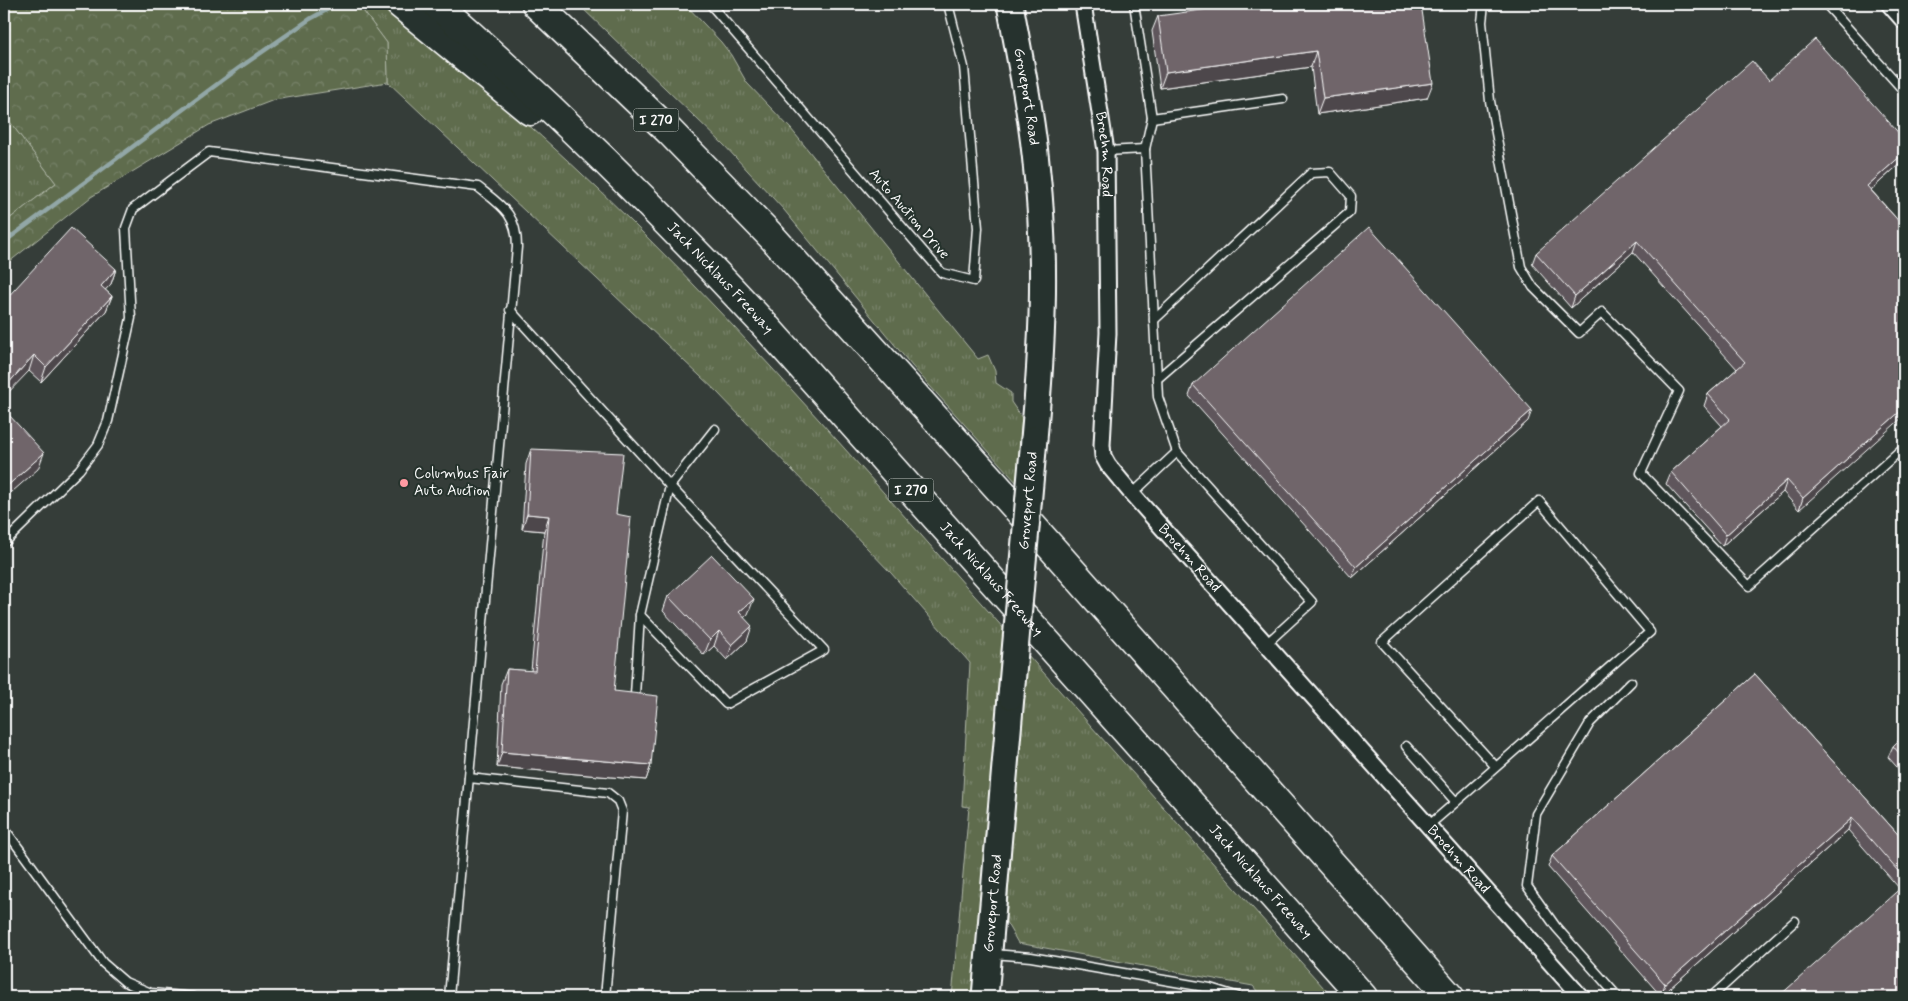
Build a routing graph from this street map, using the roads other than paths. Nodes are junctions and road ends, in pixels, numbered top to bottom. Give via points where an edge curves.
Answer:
1 (400, 4) edge
2 (436, 4) edge
3 (537, 4) edge
4 (710, 4) edge
5 (948, 4) edge
6 (1010, 4) edge
7 (1106, 4) edge
8 (1134, 4) edge
9 (1484, 4) edge
10 (1826, 4) edge
11 (1889, 4) edge
12 (1083, 5) edge
13 (1904, 21) edge
14 (1904, 91) edge
15 (1283, 99) dead end
16 (1152, 118) junction
17 (1145, 149) junction
18 (1106, 151) junction
19 (686, 240) junction
20 (510, 310) junction
21 (1154, 320) junction
22 (1157, 379) junction
23 (715, 429) dead end
24 (1904, 447) edge
25 (1177, 452) junction
26 (670, 486) junction
27 (1132, 494) junction
28 (4, 543) edge
29 (640, 615) junction
30 (1266, 644) junction
31 (1631, 682) dead end
32 (635, 695) edge
33 (1406, 746) dead end
34 (1496, 767) junction
35 (469, 778) junction
36 (1456, 802) junction
37 (1428, 826) junction
38 (4, 828) edge
39 (1795, 922) dead end
40 (989, 954) junction
41 (193, 997) edge
42 (449, 997) edge
43 (606, 997) edge
44 (985, 997) edge
45 (1239, 997) edge
46 (1363, 997) edge
47 (1450, 997) edge
48 (1581, 997) edge
49 (1618, 997) edge
50 (1711, 997) edge

1 - 19 highway
2 - 19 highway, Jack Nicklaus Freeway / I 270 via 567,122
3 - 47 highway, I 270 via 670,132 773,238
4 - 5 lane, Auto Auction Drive via 942,273 974,281 978,228 964,68
6 - 40 main road, Groveport Road, bridge via 1036,163 1043,269 1042,332
7 - 12 lane
8 - 16 lane
9 - 24 lane via 1482,22 1490,101 1521,267 1533,287 1579,333 1602,312 1679,391 1641,472 1654,487 1749,586
10 - 14 lane
11 - 13 street
12 - 18 street, Broehm Road
15 - 16 lane
16 - 17 lane
17 - 18 lane
17 - 21 lane
18 - 27 street, Broehm Road via 1108,333 1102,445 1108,465
19 - 46 highway, Jack Nicklaus Freeway / I 270
20 - 26 lane
20 - 28 lane via 518,247 517,229 506,208 478,187 209,152 132,209 126,228 130,318 108,421 98,445 79,470
20 - 35 lane
21 - 22 lane
21 - 22 lane via 1311,173 1330,172 1352,196 1350,212
22 - 25 lane via 1158,397
23 - 26 lane
25 - 27 lane
25 - 30 lane via 1312,602
26 - 29 lane
26 - 29 lane via 824,650 726,704
27 - 30 street, Broehm Road
29 - 32 lane
30 - 37 street, Broehm Road
31 - 49 lane via 1590,724 1536,814 1527,886 1556,928
33 - 36 lane
34 - 34 lane via 1650,632 1539,501 1382,642
34 - 36 lane
35 - 42 lane
35 - 43 lane via 608,793 618,801 622,811
36 - 37 lane
37 - 48 street, Broehm Road
38 - 41 lane via 110,969 125,982 150,993
39 - 50 lane
40 - 44 main road, Groveport Road
40 - 45 lane via 1069,963 1210,988

